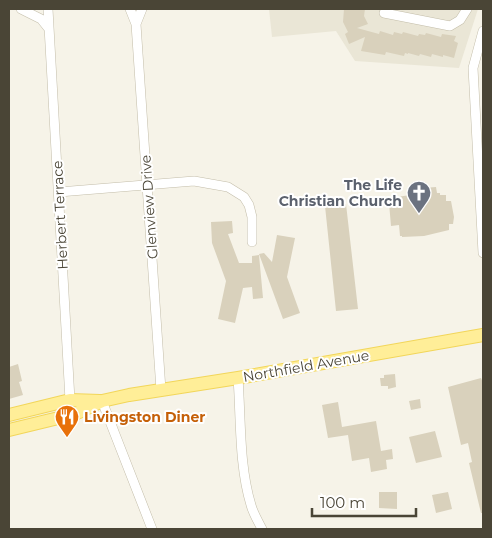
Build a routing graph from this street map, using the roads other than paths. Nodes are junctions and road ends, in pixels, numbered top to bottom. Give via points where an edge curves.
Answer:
1 (21, 9) edge
2 (48, 9) edge
3 (130, 9) edge
4 (142, 9) edge
5 (467, 9) edge
6 (384, 14) dead end
7 (136, 24) junction
8 (49, 30) junction
9 (483, 32) edge
10 (148, 185) junction
11 (59, 192) junction
12 (252, 242) dead end
13 (483, 253) edge
14 (483, 335) edge
15 (238, 378) junction
16 (161, 390) junction
17 (70, 400) junction
18 (102, 401) junction
19 (9, 415) edge
20 (26, 425) junction
21 (9, 430) edge
22 (152, 529) edge
23 (262, 529) edge

1 - 8 street via 41,19
2 - 8 street, Herbert Terrace
3 - 7 street, Glenview Drive
4 - 7 street, Glenview Drive
5 - 6 street via 460,20 450,26
7 - 10 street, Glenview Drive
8 - 11 street, Herbert Terrace
9 - 13 street via 473,68
10 - 11 street
10 - 12 street via 194,181 228,187 244,197 249,205
10 - 16 street, Glenview Drive
11 - 17 street, Herbert Terrace
14 - 15 main road, Northfield Avenue
15 - 16 main road, Northfield Avenue
15 - 23 street via 246,482 251,507
16 - 18 main road, Northfield Avenue
17 - 18 main road
17 - 19 main road
17 - 20 main road via 67,410 30,418
18 - 20 main road via 75,414
18 - 22 street
20 - 21 main road

